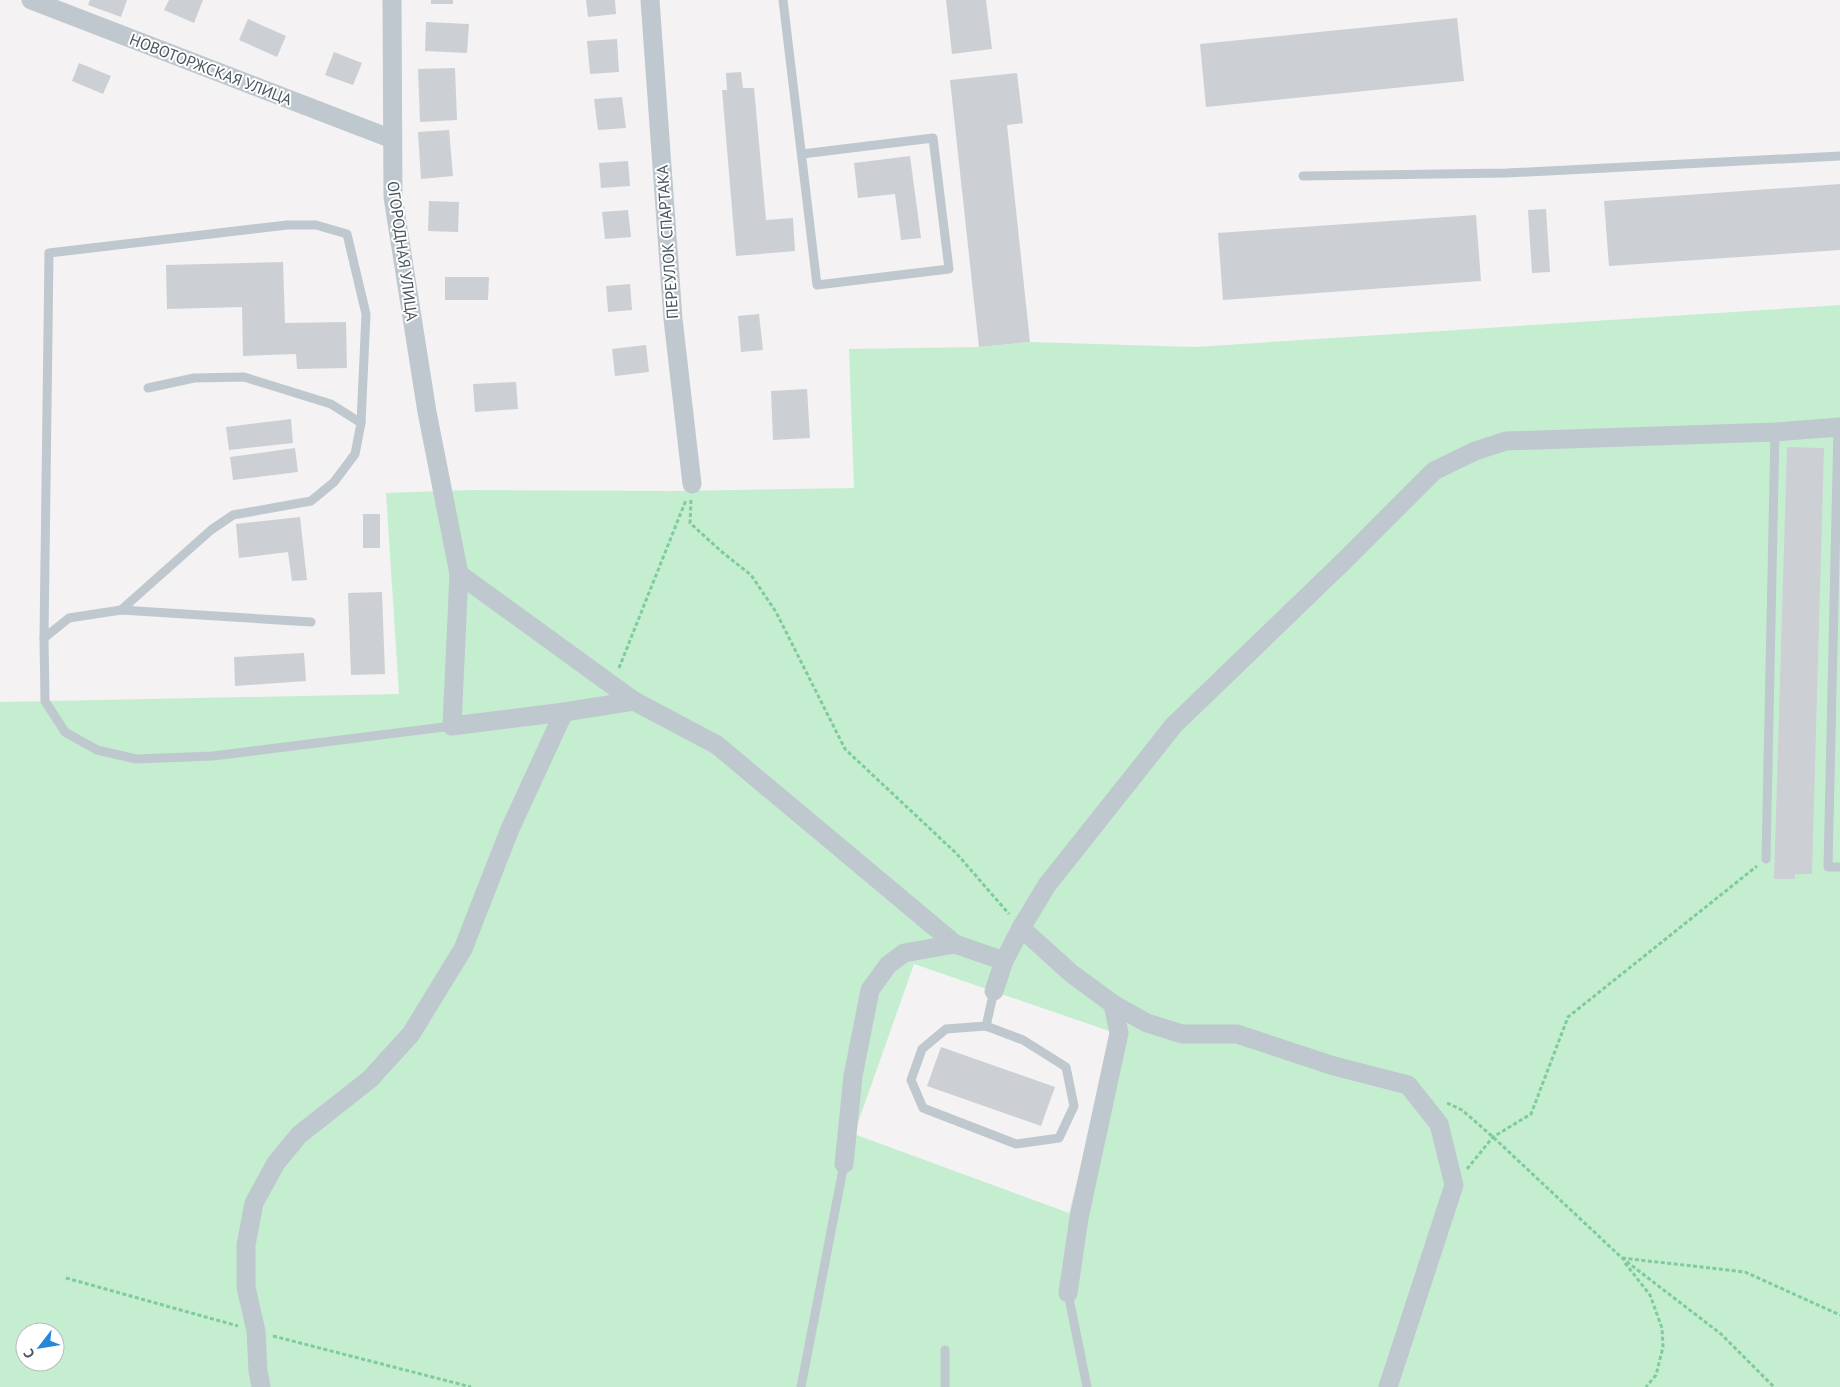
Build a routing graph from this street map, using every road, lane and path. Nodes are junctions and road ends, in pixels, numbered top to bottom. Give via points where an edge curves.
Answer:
1 (31, 0) edge
2 (392, 0) edge
3 (650, 0) edge
4 (783, 0) edge
5 (392, 139) junction
6 (802, 154) junction
7 (1840, 156) edge
8 (1303, 176) dead end
9 (148, 388) dead end
10 (361, 423) junction
11 (1839, 427) edge
12 (1775, 432) junction
13 (692, 484) junction
14 (459, 574) junction
15 (121, 610) junction
16 (311, 622) dead end
17 (44, 638) junction
18 (612, 685) junction
19 (634, 700) junction
20 (564, 712) junction
21 (452, 726) junction
22 (1766, 859) joint
23 (1840, 867) edge
24 (1021, 928) junction
25 (955, 944) junction
26 (1004, 962) junction
27 (994, 991) joint
28 (1113, 1004) junction
29 (986, 1026) junction
30 (1444, 1102) dead end
31 (1493, 1137) junction
32 (844, 1164) joint
33 (1454, 1185) junction
34 (1622, 1258) junction
35 (1068, 1293) joint
36 (1840, 1315) edge
37 (945, 1350) dead end
38 (261, 1387) edge
39 (801, 1387) edge
40 (945, 1387) edge
41 (1087, 1387) edge
42 (1388, 1387) edge
43 (1646, 1387) edge
44 (1774, 1387) edge

1 - 5 street, НОВОТОРЖСКАЯ УЛИЦА
2 - 5 street, ОГОРОДНАЯ УЛИЦА
3 - 13 street, ПЕРЕУЛОК СПАРТАКА via 673,319
4 - 6 lane
5 - 14 street, ОГОРОДНАЯ УЛИЦА via 393,197 427,412
6 - 6 lane via 933,138 949,269 817,285
7 - 8 lane via 1507,173
9 - 10 lane via 194,378 244,377 331,404
10 - 15 lane via 354,454 334,482 311,501 233,515 210,530
10 - 17 lane via 366,314 346,234 316,224 287,224 49,253
11 - 12 street
11 - 23 lane via 1828,867
12 - 22 lane
12 - 24 street via 1506,442 1475,451 1434,471 1174,725 1047,885
13 - 18 path
13 - 24 path via 690,523 751,575 776,612 845,749 957,854
14 - 18 street
14 - 21 street, ОГОРОДНАЯ УЛИЦА
15 - 16 lane
15 - 17 lane via 69,618
17 - 21 lane via 45,701 65,732 97,750 136,759 213,756
18 - 19 street
19 - 20 street
19 - 25 street via 717,745
20 - 21 street
20 - 38 street via 510,829 463,949 411,1034 370,1079 299,1134 276,1163 254,1203 246,1245 246,1287 256,1331
22 - 31 path via 1568,1017 1531,1114
24 - 26 street
24 - 28 street via 1072,974
25 - 26 street
25 - 32 street via 904,952 888,965 870,990 853,1076
26 - 27 street
27 - 29 lane
28 - 33 street via 1146,1023 1182,1034 1237,1034 1334,1066 1408,1085 1439,1124
28 - 35 street via 1119,1034 1079,1218
29 - 29 lane via 1023,1040 1066,1067 1074,1106 1059,1138 1016,1144 923,1108 911,1080 922,1049 946,1028
30 - 31 path via 1462,1110
31 - 33 path
31 - 34 path
32 - 39 lane
33 - 42 street
34 - 36 path via 1745,1272
34 - 43 path via 1650,1295 1662,1328 1663,1347 1656,1375
34 - 44 path via 1721,1334
35 - 41 lane
37 - 40 lane

